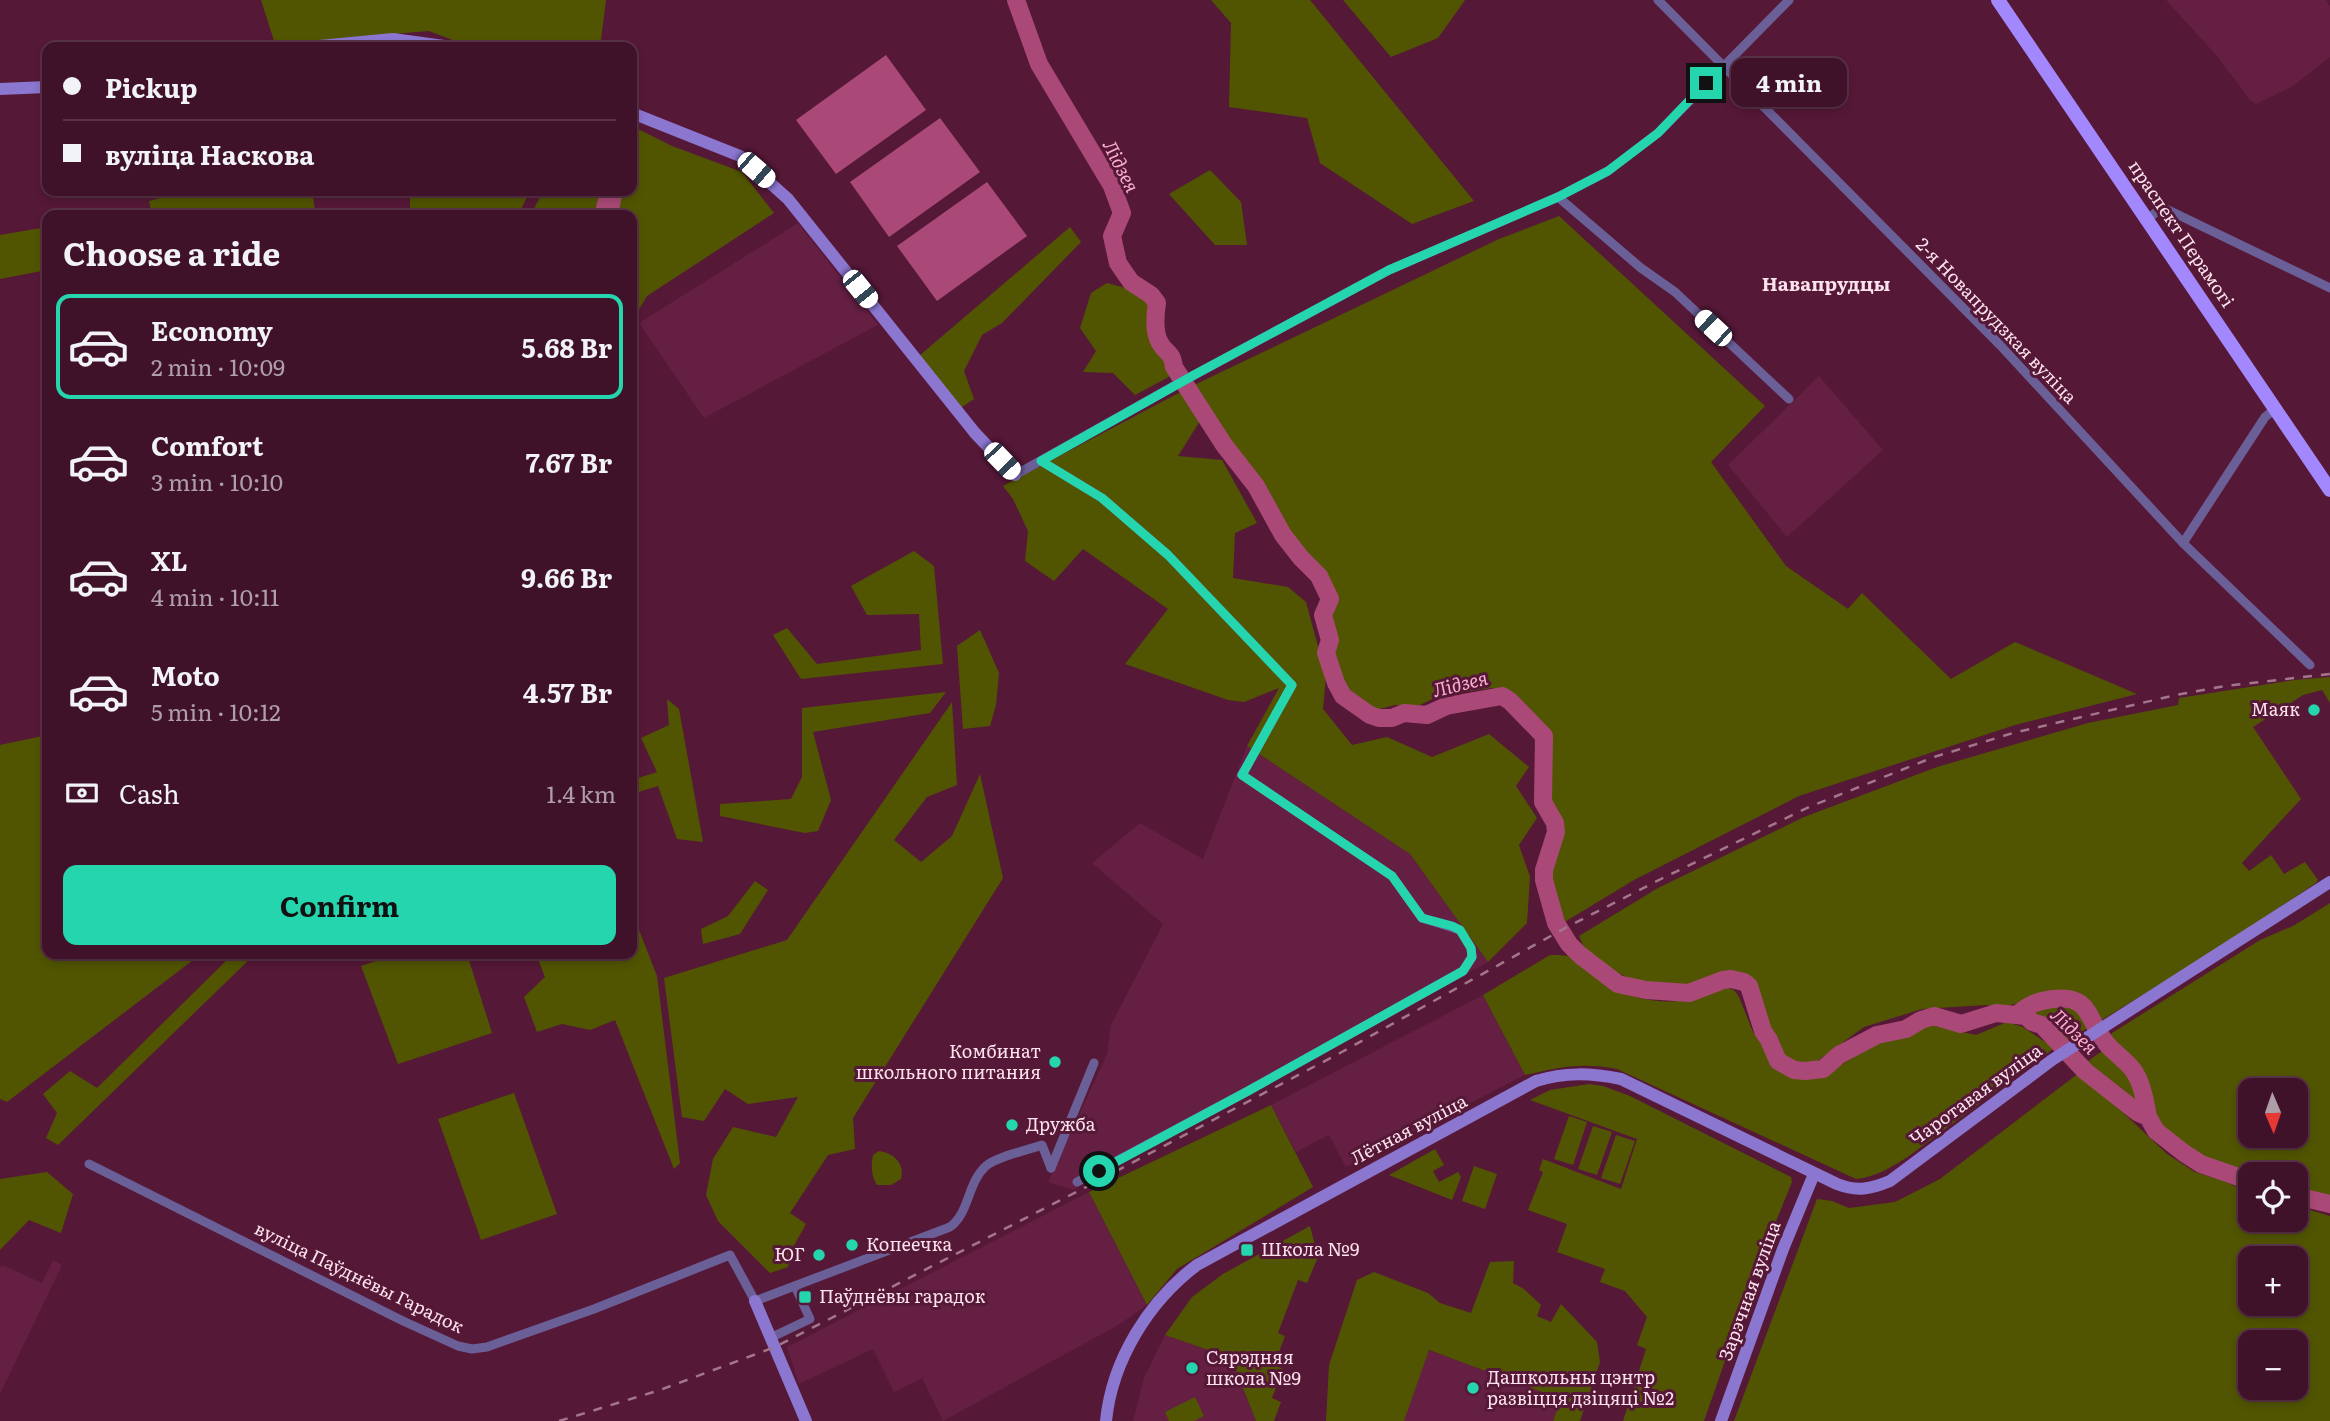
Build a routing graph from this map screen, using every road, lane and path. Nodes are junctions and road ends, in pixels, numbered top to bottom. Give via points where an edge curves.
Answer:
1 (1658, 0) edge
2 (1790, 0) edge
3 (1998, 0) edge
4 (362, 42) edge
5 (415, 42) edge
6 (1722, 67) junction
7 (42, 87) edge
8 (0, 89) edge
9 (637, 115) edge
10 (1558, 197) junction
11 (2148, 219) junction
12 (2330, 288) edge
13 (1789, 399) dead end
14 (2275, 409) junction
15 (1041, 461) junction
16 (1015, 475) joint
17 (2330, 490) edge
18 (2183, 543) junction
19 (2310, 665) dead end
20 (2330, 882) edge
21 (1094, 1063) dead end
22 (89, 1164) dead end
23 (1814, 1174) junction
24 (1077, 1182) dead end
25 (794, 1286) junction
26 (755, 1301) junction
27 (773, 1343) junction
28 (806, 1421) edge
29 (1106, 1421) edge
30 (1721, 1421) edge

1 - 6 street, 2-я Новапрудзкая вуліца
2 - 6 street
3 - 11 main road, праспект Перамогі
4 - 5 street
6 - 10 street via 1658,133 1608,171
6 - 18 street, 2-я Новапрудзкая вуліца via 2000,345
7 - 8 street
9 - 16 street via 740,156 788,199 975,433
10 - 13 street via 1675,292
10 - 15 street via 1389,270
11 - 12 street via 2162,206
11 - 14 main road, праспект Перамогі
14 - 17 main road, праспект Перамогі
14 - 18 street via 2265,417
15 - 16 street
15 - 24 street via 1102,498 1168,555 1292,685 1242,775 1392,876 1422,918 1460,930 1472,957 1463,971
18 - 19 street, 2-я Новапрудзкая вуліца
20 - 23 street, Чаротавая вуліца via 2052,1060 1890,1181 1857,1190
21 - 25 street via 1051,1168 1042,1145 988,1164 962,1215 950,1227
22 - 26 street, вуліца Паўднёвы Гарадок via 403,1321 472,1349 487,1348 730,1255
23 - 29 street, Лётная вуліца via 1620,1079 1585,1073 1536,1081 1176,1280 1131,1344 1112,1391
23 - 30 street, Зарэчная вуліца
25 - 26 street
25 - 27 street via 810,1319
26 - 27 street, вуліца Паўднёвы Гарадок
27 - 28 street, вуліца Паўднёвы Гарадок

